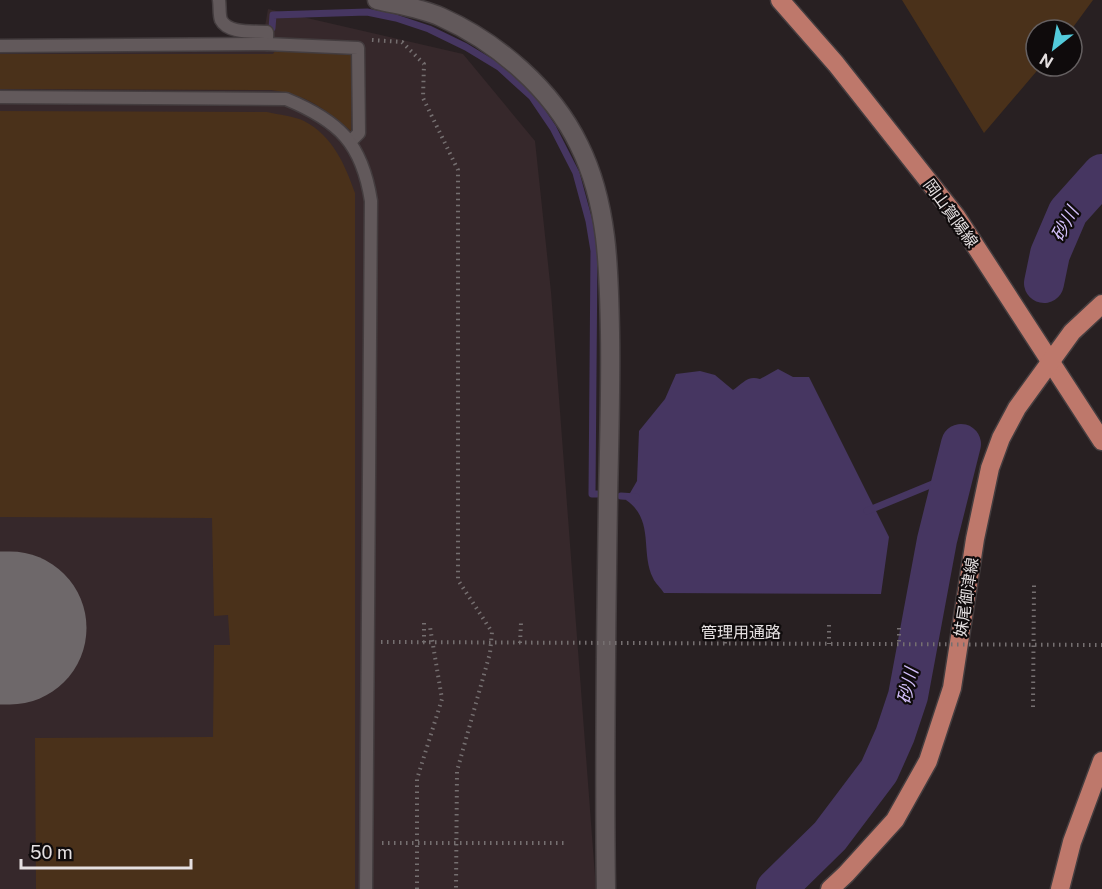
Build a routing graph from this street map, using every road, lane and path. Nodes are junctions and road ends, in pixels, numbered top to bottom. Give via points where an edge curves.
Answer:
1 (219, 0) edge
2 (377, 0) edge
3 (780, 0) edge
4 (369, 40) dead end
5 (267, 44) junction
6 (0, 46) edge
7 (0, 97) edge
8 (350, 142) junction
9 (1102, 304) edge
10 (1050, 363) junction
11 (1102, 441) edge
12 (1034, 585) dead end
13 (424, 623) dead end
14 (520, 624) dead end
15 (724, 624) dead end
16 (828, 625) dead end
17 (430, 627) dead end
18 (899, 628) dead end
19 (381, 642) dead end
20 (424, 643) junction
21 (520, 643) junction
22 (725, 644) junction
23 (829, 644) junction
24 (899, 645) junction
25 (1033, 645) junction
26 (1102, 645) edge
27 (1033, 707) dead end
28 (1102, 761) edge
29 (367, 843) junction
30 (417, 843) junction
31 (456, 843) junction
32 (564, 843) dead end
33 (366, 889) edge
34 (417, 889) edge
35 (456, 889) edge
36 (606, 889) edge
37 (830, 889) edge
38 (1060, 889) edge

1 - 5 lane via 220,19 226,26 267,32
2 - 36 street via 439,16 517,65 561,116 590,168 606,235 610,278
3 - 10 main road, 岡山賀陽線 via 956,216
4 - 31 path via 402,42 424,64 423,98 458,170 458,580 492,632 490,653 457,771
5 - 6 lane
5 - 8 lane via 358,48 358,133
7 - 8 lane via 286,99 315,111
8 - 29 lane via 367,175 370,201
9 - 10 main road, 妹尾御津線 via 1072,332
10 - 11 main road, 岡山賀陽線
10 - 37 main road, 妹尾御津線 via 1017,408 990,468 952,688 928,761 895,820
12 - 25 path
13 - 20 path
14 - 21 path
15 - 22 path
16 - 23 path
17 - 30 path via 442,699 417,779
18 - 24 path
19 - 20 path, 管理用通路, bridge
20 - 21 path, 管理用通路, bridge
21 - 22 path, 管理用通路, bridge
22 - 23 path, 管理用通路, bridge
23 - 24 path, 管理用通路, bridge
24 - 25 path, 管理用通路, bridge
25 - 26 path, 管理用通路, bridge
25 - 27 path
28 - 38 main road via 1072,842
29 - 30 path
29 - 33 lane
30 - 31 path
30 - 34 path
31 - 32 path
31 - 35 path

